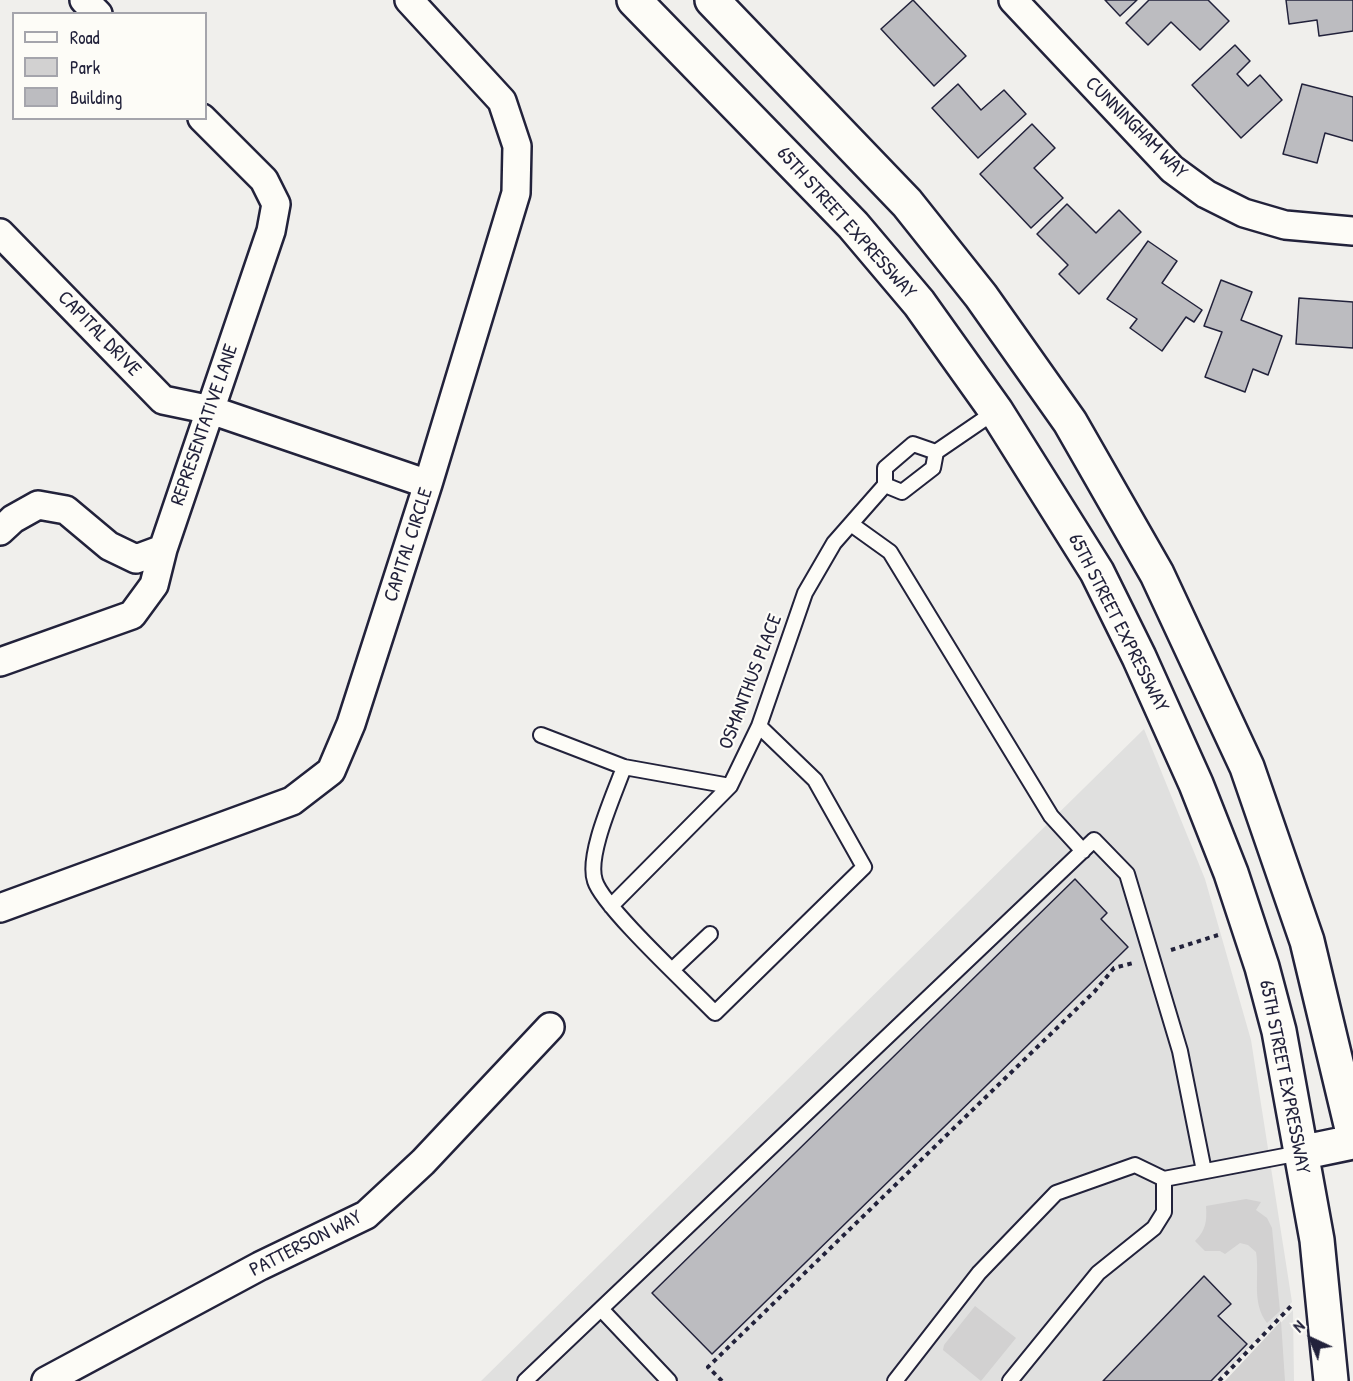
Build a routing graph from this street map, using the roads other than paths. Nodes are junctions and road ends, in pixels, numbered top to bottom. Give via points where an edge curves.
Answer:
1 (84, 0) edge
2 (409, 0) edge
3 (634, 0) edge
4 (712, 0) edge
5 (1013, 0) edge
6 (96, 12) edge
7 (204, 120) edge
8 (1353, 231) edge
9 (0, 233) edge
10 (211, 410) junction
11 (996, 411) junction
12 (936, 452) junction
13 (429, 484) junction
14 (885, 485) junction
15 (850, 524) junction
16 (0, 531) edge
17 (163, 549) junction
18 (0, 662) edge
19 (759, 726) junction
20 (542, 735) dead end
21 (624, 766) junction
22 (730, 786) junction
23 (1083, 851) junction
24 (611, 906) junction
25 (0, 908) edge
26 (710, 934) dead end
27 (673, 969) junction
28 (550, 1027) dead end
29 (1353, 1133) edge
30 (1353, 1143) edge
31 (1300, 1153) junction
32 (1204, 1171) junction
33 (1164, 1179) junction
34 (601, 1309) junction
35 (46, 1381) edge
36 (525, 1381) edge
37 (669, 1381) edge
38 (895, 1381) edge
39 (1010, 1381) edge
40 (1331, 1381) edge

1 - 6 street
2 - 13 street, CAPITAL CIRCLE via 502,101 518,146 516,193
3 - 11 main road, 65TH STREET EXPRESSWAY via 853,225 919,303
4 - 29 main road via 907,203 981,296 1070,422 1157,574 1247,767 1307,941
5 - 8 street, CUNNINGHAM WAY via 1172,169 1206,194 1244,213 1285,225
7 - 10 street, REPRESENTATIVE LANE via 264,180 276,204 271,231
9 - 10 street, CAPITAL DRIVE via 163,400
10 - 13 street, CAPITAL DRIVE
10 - 17 street, REPRESENTATIVE LANE
11 - 12 lane
11 - 31 main road, 65TH STREET EXPRESSWAY via 1097,572 1196,784 1262,967 1279,1031
12 - 14 lane via 933,468 902,492
12 - 14 lane, OSMANTHUS PLACE via 913,444 885,468
13 - 25 street, CAPITAL CIRCLE via 332,771 292,801
14 - 15 lane, OSMANTHUS PLACE
15 - 19 lane, OSMANTHUS PLACE via 834,543 805,593
15 - 23 lane via 890,552 1051,816
16 - 17 street via 38,505 66,510 109,546 136,559
17 - 18 street, REPRESENTATIVE LANE via 154,585 132,615
19 - 22 lane, OSMANTHUS PLACE
19 - 27 lane via 815,780 864,867 715,1012
20 - 21 lane
21 - 22 lane
21 - 24 lane via 594,856 594,881
22 - 24 lane, OSMANTHUS PLACE
23 - 32 lane via 1094,840 1127,874 1180,1051
23 - 34 lane
24 - 27 lane
26 - 27 lane
28 - 35 street, PATTERSON WAY via 423,1162 366,1215 260,1266
30 - 31 main road
31 - 32 lane
31 - 40 main road, 65TH STREET EXPRESSWAY via 1321,1274
32 - 33 lane
33 - 38 lane via 1135,1165 1056,1193 979,1273
33 - 39 lane via 1164,1212 1154,1228 1098,1273
34 - 36 lane
34 - 37 lane

